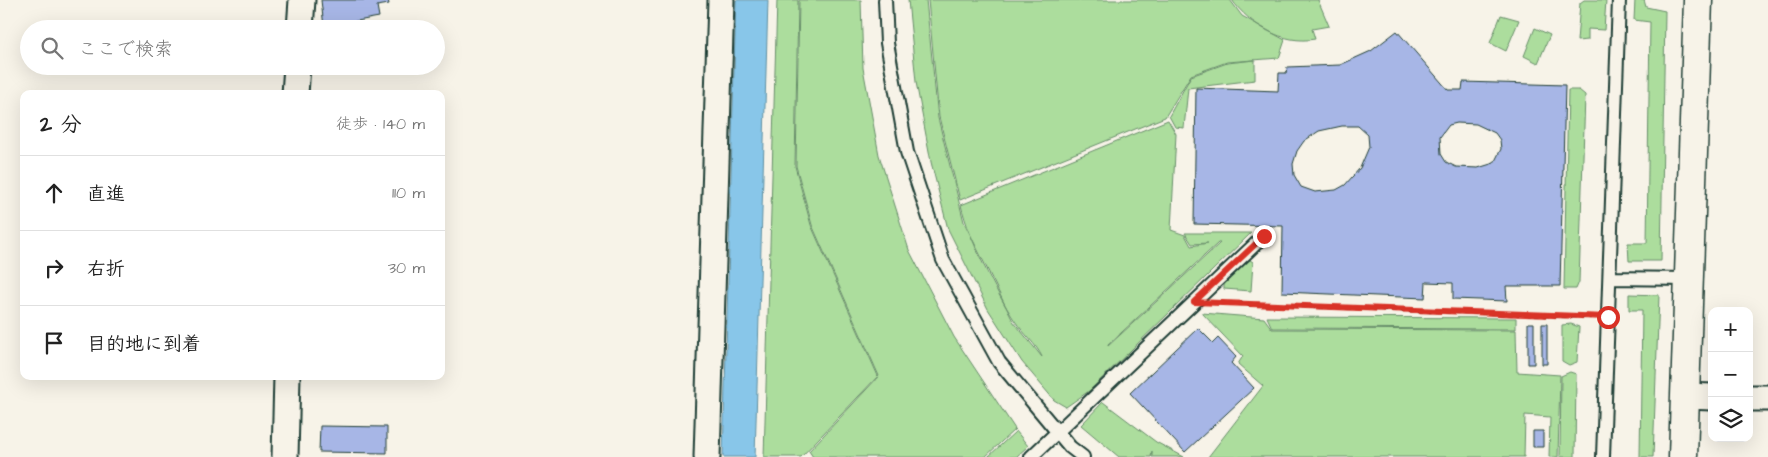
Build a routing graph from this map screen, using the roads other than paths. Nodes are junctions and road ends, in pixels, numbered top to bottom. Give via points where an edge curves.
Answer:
1 (302, 0) edge
2 (721, 0) edge
3 (885, 0) edge
4 (1619, 0) edge
5 (1698, 0) edge
6 (301, 20) edge
7 (296, 75) edge
8 (295, 90) edge
9 (1264, 236) dead end
10 (1610, 278) junction
11 (1689, 279) junction
12 (287, 380) edge
13 (1684, 396) junction
14 (1708, 397) edge
15 (1753, 398) edge
16 (1768, 398) edge
17 (1057, 432) junction
18 (284, 457) edge
19 (708, 457) edge
20 (1031, 457) edge
21 (1083, 457) edge
22 (1603, 457) edge
23 (1683, 457) edge

1 - 6 street
2 - 19 street
3 - 17 lane via 887,42 907,152 943,260 999,362
4 - 10 lane
5 - 11 street
7 - 8 street
9 - 17 lane
10 - 11 lane
10 - 22 lane
11 - 13 street
12 - 18 street
13 - 14 street
13 - 23 street
15 - 16 street
17 - 20 lane
17 - 21 lane

